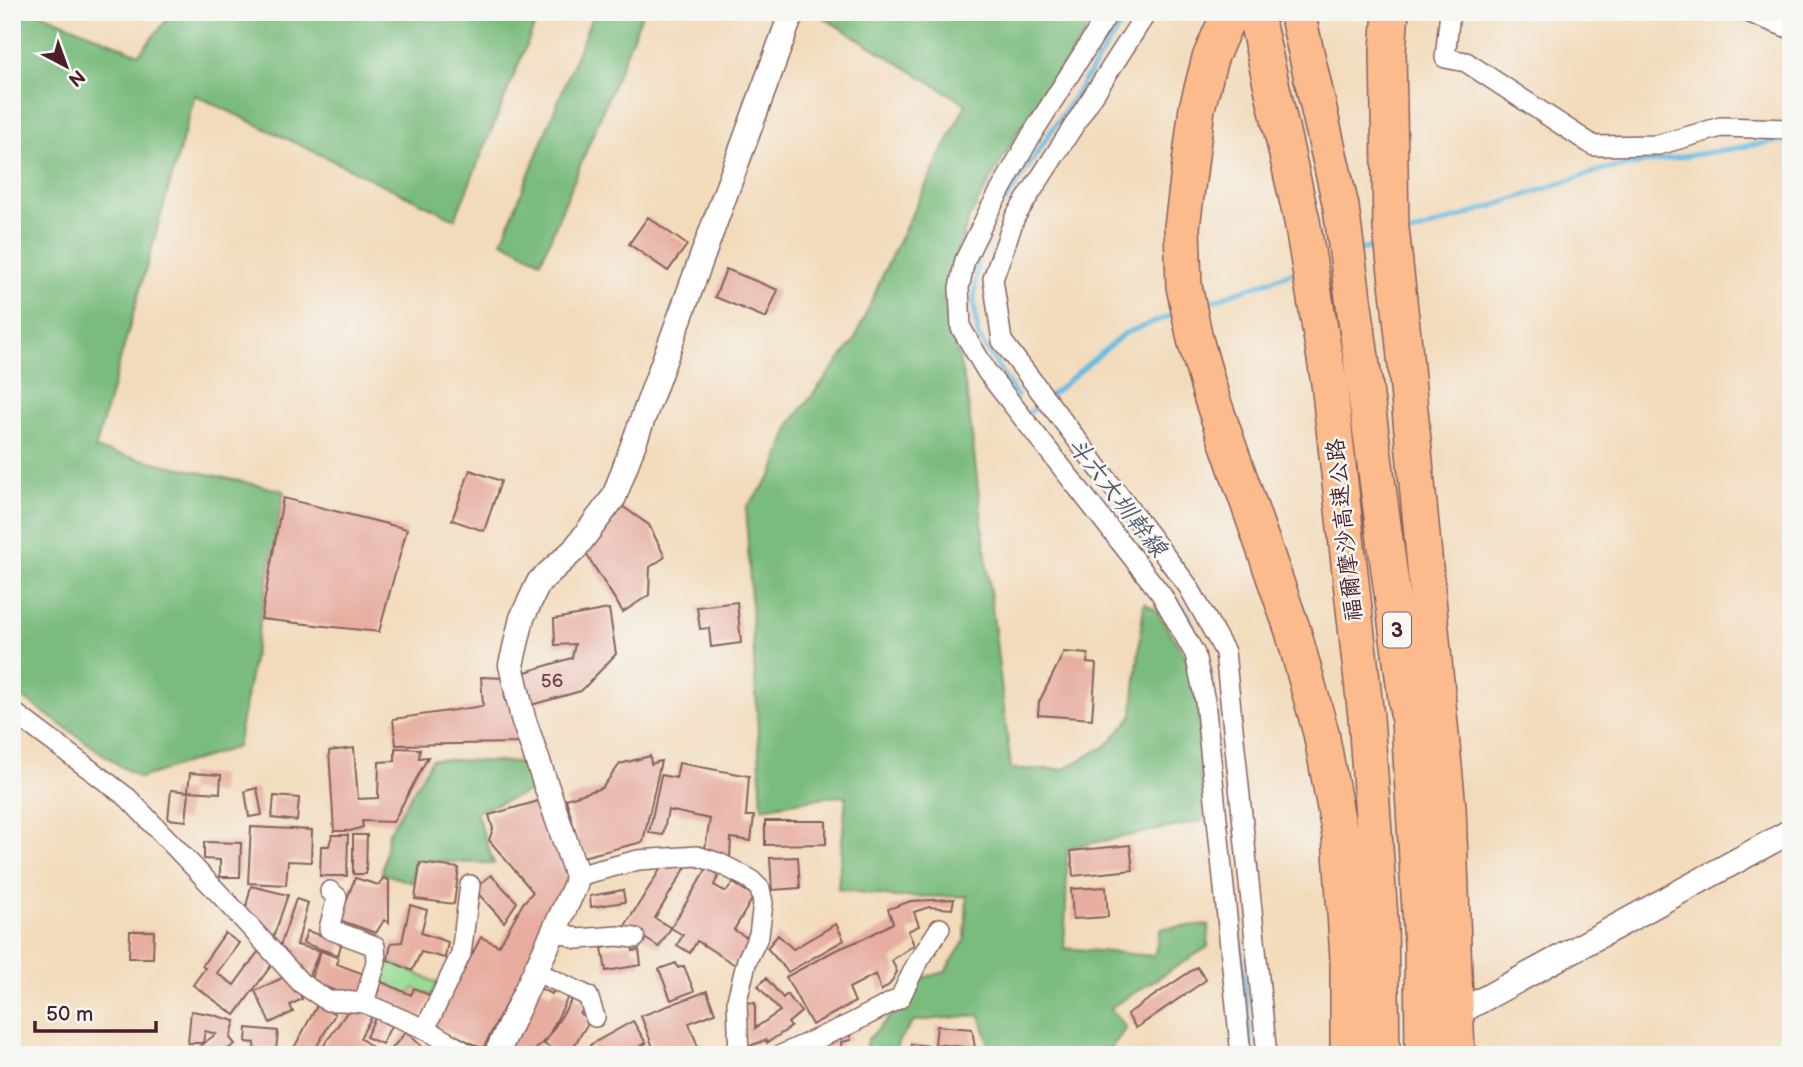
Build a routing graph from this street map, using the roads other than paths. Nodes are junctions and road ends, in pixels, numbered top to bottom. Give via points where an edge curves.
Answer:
1 (792, 12) edge
2 (1109, 12) edge
3 (1147, 12) edge
4 (1230, 12) edge
5 (1255, 12) edge
6 (1297, 12) edge
7 (1391, 12) edge
8 (1450, 12) edge
9 (1747, 12) edge
10 (1791, 29) edge
11 (1791, 130) edge
12 (12, 711) edge
13 (1791, 831) edge
14 (577, 876) junction
15 (470, 885) dead end
16 (330, 891) dead end
17 (940, 928) dead end
18 (555, 929) junction
19 (635, 938) dead end
20 (535, 971) junction
21 (365, 1003) junction
22 (1469, 1007) dead end
23 (595, 1017) dead end
24 (425, 1029) junction
25 (471, 1055) edge
26 (496, 1055) edge
27 (739, 1055) edge
28 (781, 1055) edge
29 (1241, 1055) edge
30 (1267, 1055) edge
31 (1348, 1055) edge
32 (1382, 1055) edge
33 (1423, 1055) edge
34 (1457, 1055) edge

1 - 14 street via 614,497 574,550 539,582 522,618 512,665 520,705
2 - 29 street via 1032,134 965,260 959,288 961,328 987,372 1161,594 1195,654 1205,701
3 - 30 street via 1015,217 993,279 1002,341 1188,586 1225,653
4 - 31 highway via 1210,58 1197,108 1182,228 1184,286 1212,399 1293,631 1321,733 1340,835
5 - 32 highway, 福爾摩沙高速公路 / 3 via 1302,221 1329,383 1366,717 1380,919
6 - 33 highway, 福爾摩沙高速公路 / 3 via 1341,207 1409,721 1422,946
7 - 34 highway via 1392,240 1448,808
8 - 11 street via 1445,58 1466,62 1594,146 1658,145 1721,127
9 - 10 street
12 - 21 street via 128,798 301,983 328,1001
13 - 22 street
14 - 18 street
14 - 27 street via 638,860 697,856 750,879 760,890 759,935 737,1000
15 - 24 street via 461,954
16 - 21 street via 337,897 329,929 375,946 376,962
17 - 28 street via 900,998
18 - 19 street via 578,939
18 - 20 street
20 - 23 street via 588,996
20 - 26 street
21 - 24 street
24 - 25 street

